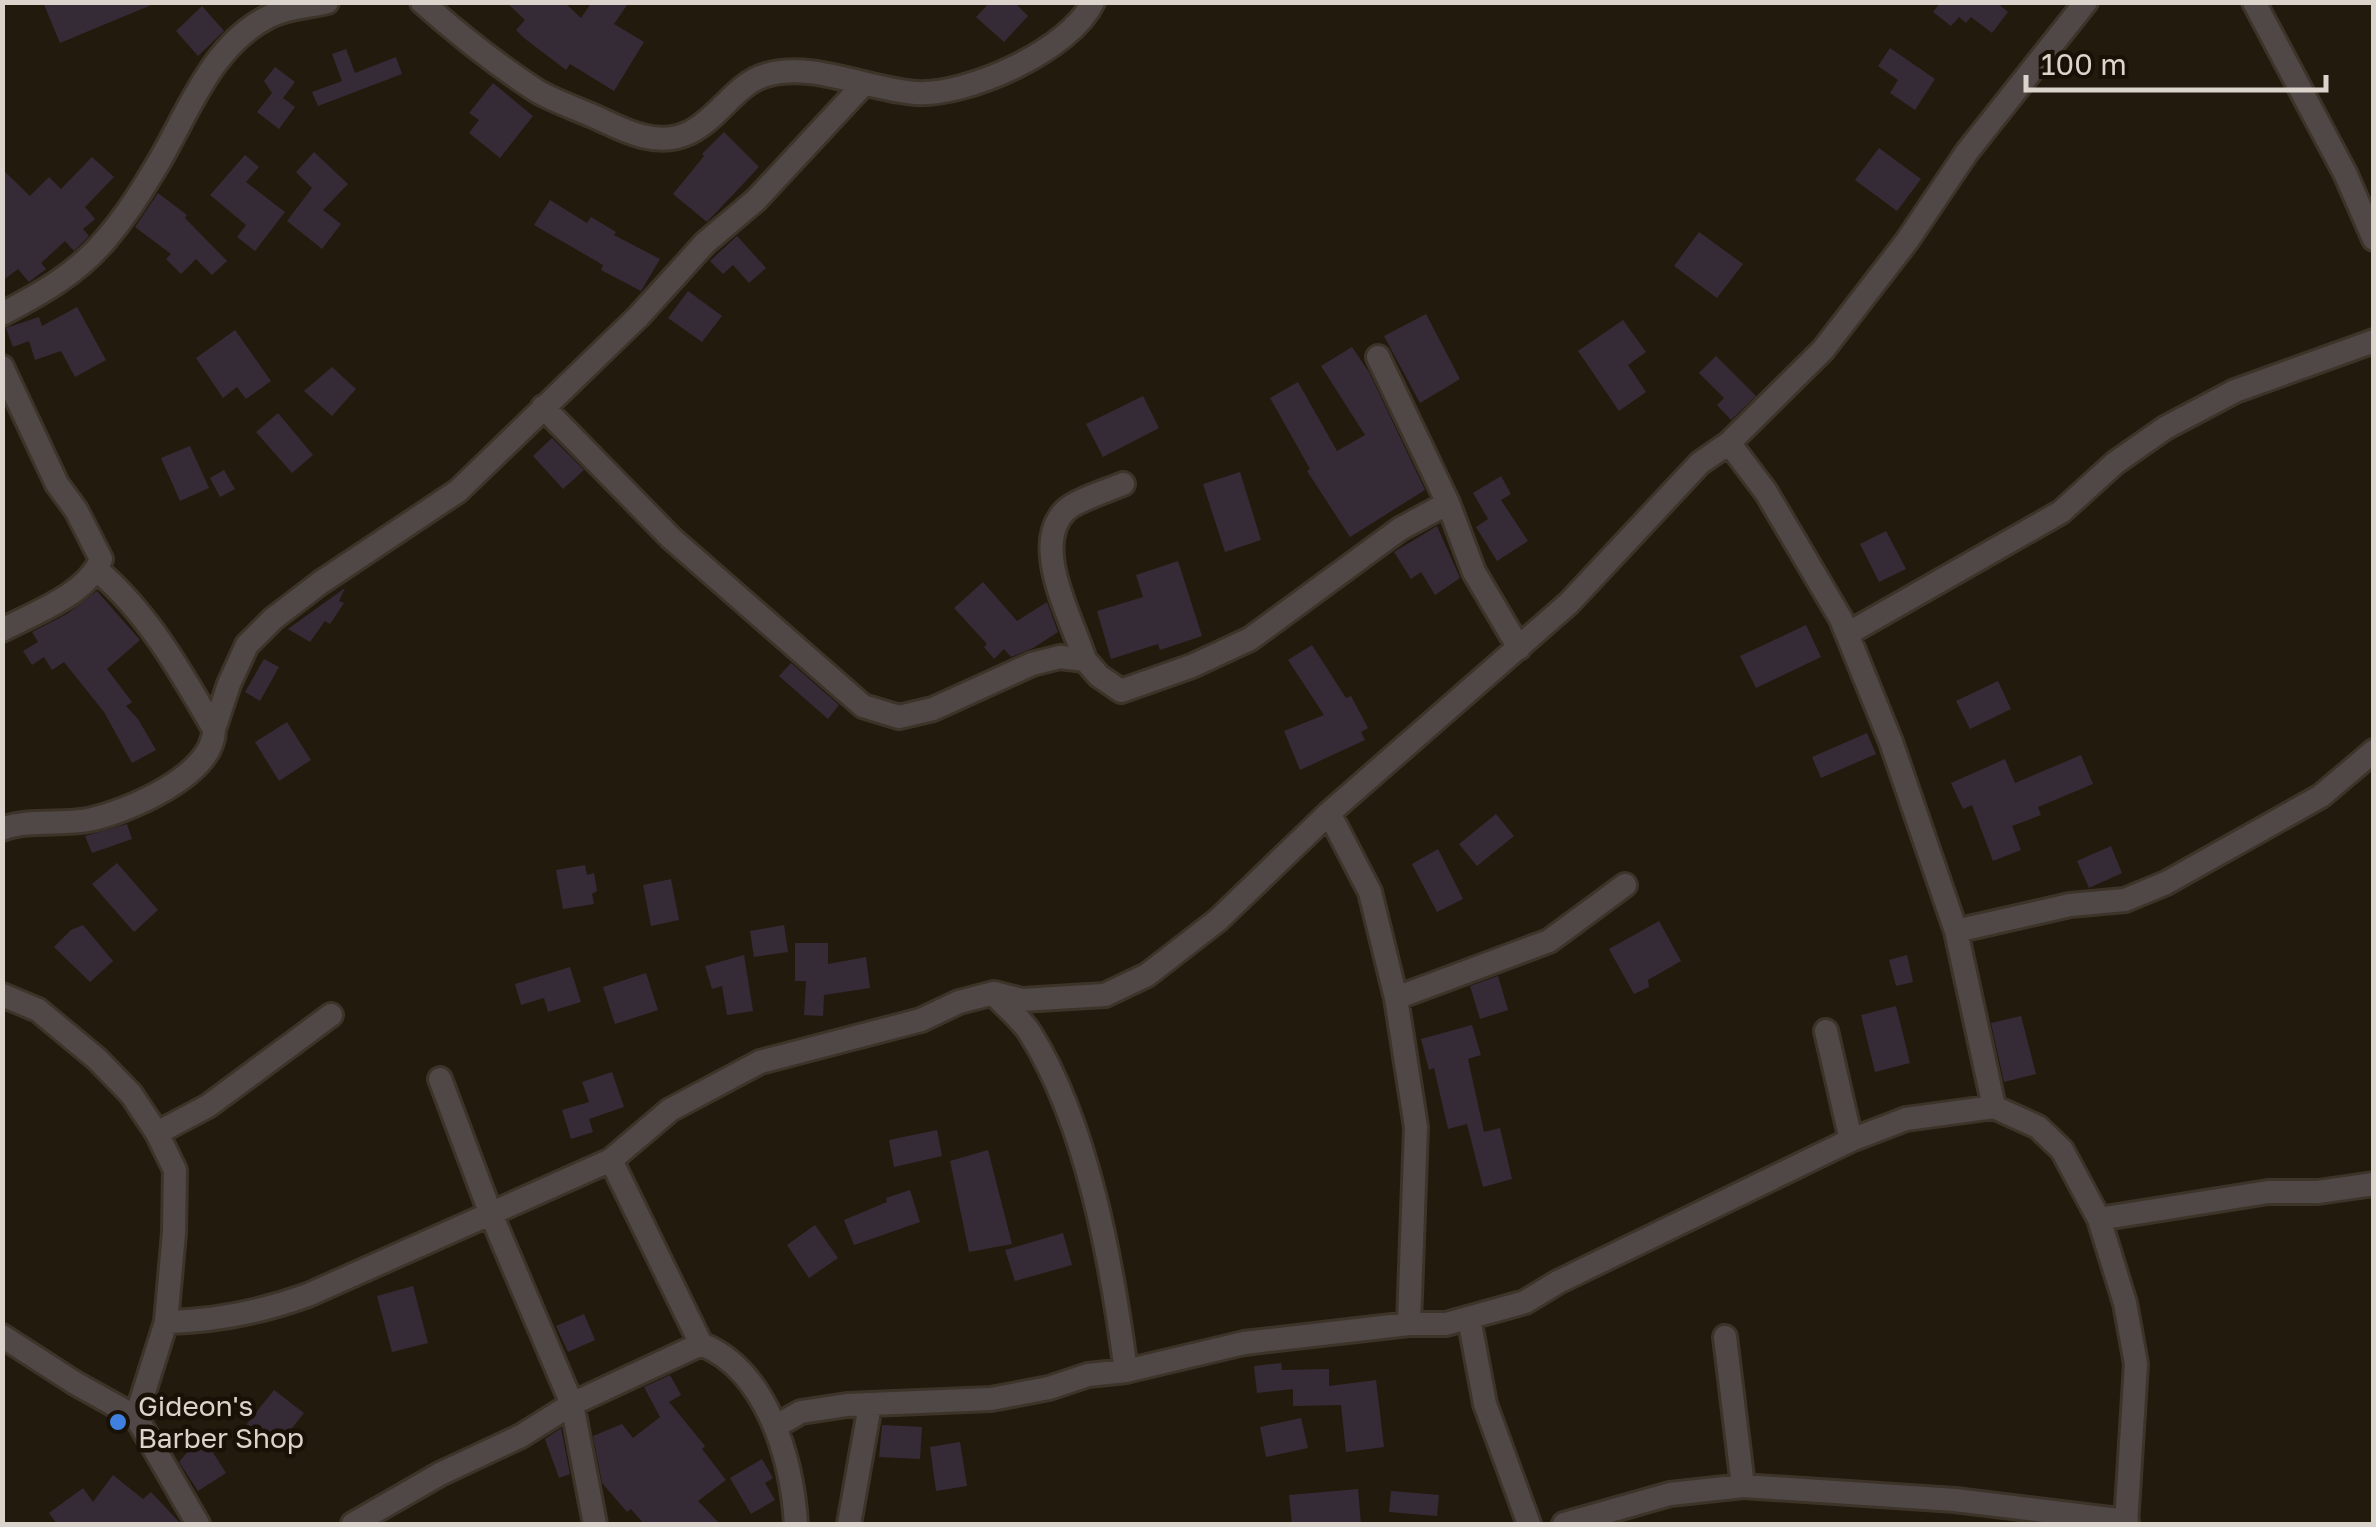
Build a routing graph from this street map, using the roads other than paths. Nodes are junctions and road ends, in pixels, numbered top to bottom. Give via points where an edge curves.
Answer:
1 (327, 2) edge
2 (422, 2) edge
3 (1093, 2) edge
4 (2086, 2) edge
5 (2254, 2) edge
6 (284, 6) edge
7 (862, 86) junction
8 (2374, 240) edge
9 (2, 314) edge
10 (2374, 341) edge
11 (1378, 357) dead end
12 (2, 367) edge
13 (543, 407) junction
14 (1728, 442) junction
15 (1123, 484) dead end
16 (1448, 503) junction
17 (98, 570) junction
18 (2, 630) edge
19 (1848, 634) junction
20 (1519, 648) junction
21 (1085, 660) junction
22 (214, 729) junction
23 (2374, 751) edge
24 (1330, 813) junction
25 (2, 829) edge
26 (1626, 885) dead end
27 (1956, 930) junction
28 (994, 994) junction
29 (2, 995) edge
30 (1396, 998) junction
31 (331, 1015) dead end
32 (1826, 1031) dead end
33 (440, 1079) dead end
34 (1994, 1107) junction
35 (157, 1132) junction
36 (1851, 1140) junction
37 (610, 1160) junction
38 (2374, 1184) edge
39 (490, 1212) junction
40 (2099, 1220) junction
41 (1469, 1318) junction
42 (166, 1322) junction
43 (1408, 1324) junction
44 (2, 1336) edge
45 (1725, 1337) dead end
46 (701, 1344) junction
47 (1126, 1371) junction
48 (572, 1404) junction
49 (870, 1405) junction
50 (136, 1417) junction
51 (776, 1426) junction
52 (1743, 1486) junction
53 (2127, 1523) edge
54 (198, 1524) edge
55 (353, 1524) edge
56 (595, 1524) edge
57 (796, 1524) edge
58 (849, 1524) edge
59 (1529, 1524) edge
60 (1564, 1524) edge

1 - 6 street
2 - 7 street via 540,93 644,136 688,133 764,75 829,74
3 - 7 street via 1044,52 985,81 920,94
4 - 14 street via 1823,350
5 - 8 street
6 - 9 street via 208,72 152,175 107,238 75,272
7 - 13 street via 756,200
10 - 19 street via 2235,392 2165,428 2114,463 2062,512
11 - 16 street
12 - 17 street via 57,484 97,546
13 - 21 street via 670,538 863,706 899,716 1032,664 1060,656
13 - 22 street via 458,491 273,619 247,646
14 - 19 street via 1766,492
14 - 20 street
15 - 21 street via 1065,511 1050,542 1056,583
16 - 20 street via 1474,572
16 - 21 street via 1400,529 1250,639 1192,666 1121,691
17 - 18 street
17 - 22 street via 150,625
19 - 27 street
20 - 24 street
22 - 25 street via 206,755 177,783 89,820
23 - 27 street via 2321,796 2166,883 2124,900
24 - 28 street via 1148,976 1105,995 1022,1000
24 - 30 street via 1370,892
26 - 30 street via 1549,941
27 - 34 street
28 - 37 street via 760,1062 670,1110
28 - 47 street via 1048,1064 1080,1147 1118,1303
29 - 35 street via 38,1010 97,1059
30 - 43 street via 1416,1127
31 - 35 street via 208,1106
32 - 36 street
33 - 39 street
34 - 36 street via 1906,1119
34 - 40 street via 2038,1127 2062,1150
35 - 42 street via 175,1170
36 - 41 street via 1526,1302
37 - 39 street
37 - 46 street
38 - 40 street via 2268,1192
39 - 42 street via 267,1310
39 - 48 street
40 - 53 street via 2136,1364
41 - 43 street
41 - 59 street via 1485,1404
42 - 50 street
43 - 47 street via 1244,1343
44 - 50 street
45 - 52 street
46 - 48 street
46 - 51 street via 722,1352
47 - 49 street via 990,1400
48 - 55 street
48 - 56 street
49 - 51 street via 801,1412
49 - 58 street
50 - 54 street
51 - 57 street
52 - 53 street via 1956,1500
52 - 60 street via 1670,1494

